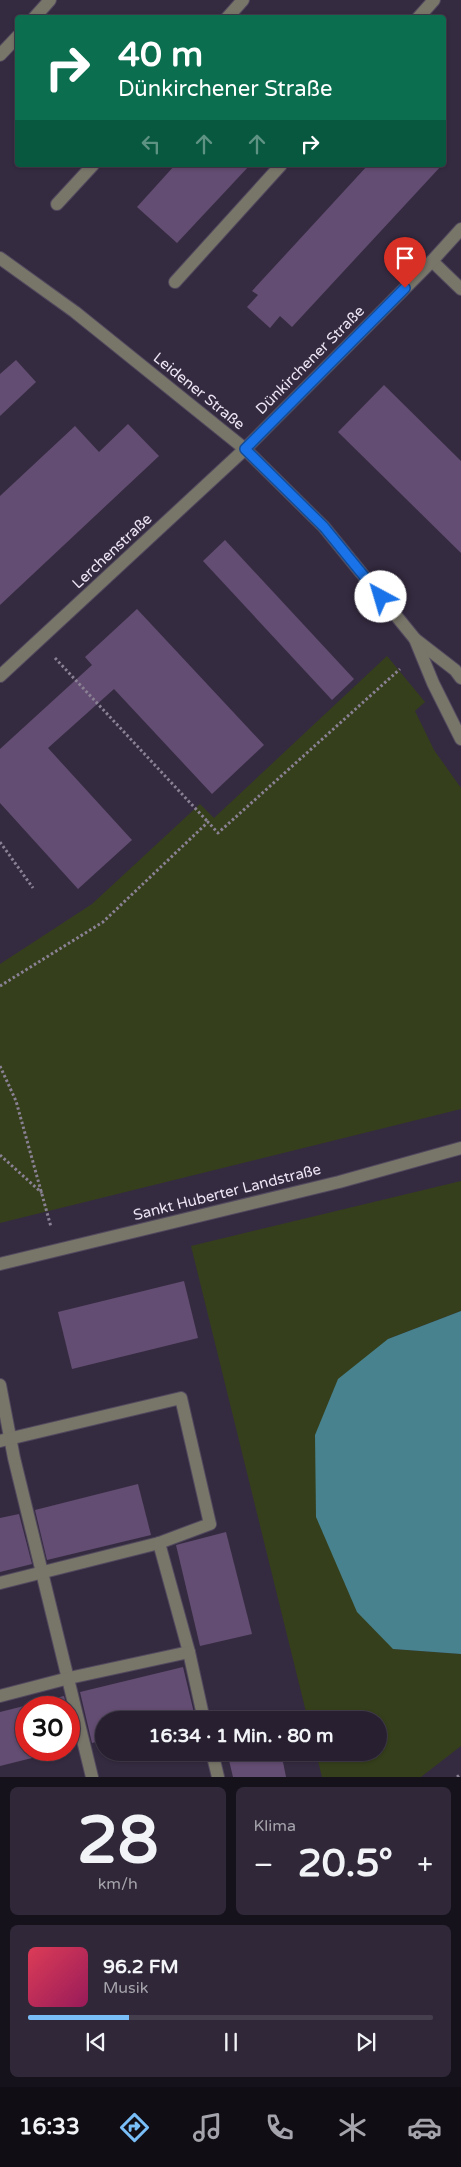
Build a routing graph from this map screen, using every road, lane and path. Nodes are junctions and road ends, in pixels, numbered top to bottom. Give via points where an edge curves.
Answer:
1 (50, 0) edge
2 (243, 0) edge
3 (434, 0) edge
4 (37, 15) edge
5 (230, 15) edge
6 (421, 15) edge
7 (15, 39) edge
8 (0, 55) edge
9 (91, 167) edge
10 (279, 167) edge
11 (57, 204) dead end
12 (461, 229) edge
13 (0, 258) edge
14 (432, 261) junction
15 (175, 282) dead end
16 (461, 289) edge
17 (245, 449) junction
18 (39, 641) junction
19 (417, 646) junction
20 (0, 676) edge
21 (461, 678) edge
22 (461, 739) edge
23 (208, 822) junction
24 (0, 842) edge
25 (33, 888) dead end
26 (0, 986) edge
27 (0, 1066) edge
28 (461, 1148) edge
29 (0, 1155) edge
30 (43, 1193) junction
31 (57, 1250) junction
32 (0, 1264) edge
33 (0, 1385) edge
34 (5, 1439) edge
35 (159, 1543) junction
36 (42, 1573) junction
37 (0, 1583) edge
38 (189, 1652) junction
39 (69, 1678) junction
40 (0, 1696) edge
41 (202, 1711) edge
42 (214, 1761) edge
43 (461, 1774) edge
44 (92, 1777) edge
45 (218, 1777) edge
46 (458, 1777) edge

1 - 4 street
2 - 5 street
3 - 6 street
7 - 8 street
9 - 11 street
10 - 15 street
12 - 14 street, Dünkirchener Straße
13 - 17 street, Leidener Straße via 75,312
14 - 16 street
14 - 17 street, Dünkirchener Straße
17 - 18 street, Lerchenstraße
17 - 19 street, Leidener Straße via 324,527
18 - 20 street, Lerchenstraße
18 - 23 path
19 - 21 street, Leidener Straße via 455,670
19 - 22 street, Leidener Straße
19 - 23 path via 218,833
23 - 26 path via 103,922
24 - 25 path
27 - 30 path via 16,1101
28 - 31 street, Sankt Huberter Landstraße via 339,1182
29 - 30 path
30 - 31 path
31 - 32 street, Sankt Huberter Landstraße
33 - 34 street
34 - 35 street via 181,1398 210,1524
34 - 36 street
35 - 36 street
35 - 38 street
36 - 37 street
36 - 39 street
38 - 39 street
38 - 41 street
39 - 40 street
39 - 44 street
42 - 45 street
43 - 46 path

